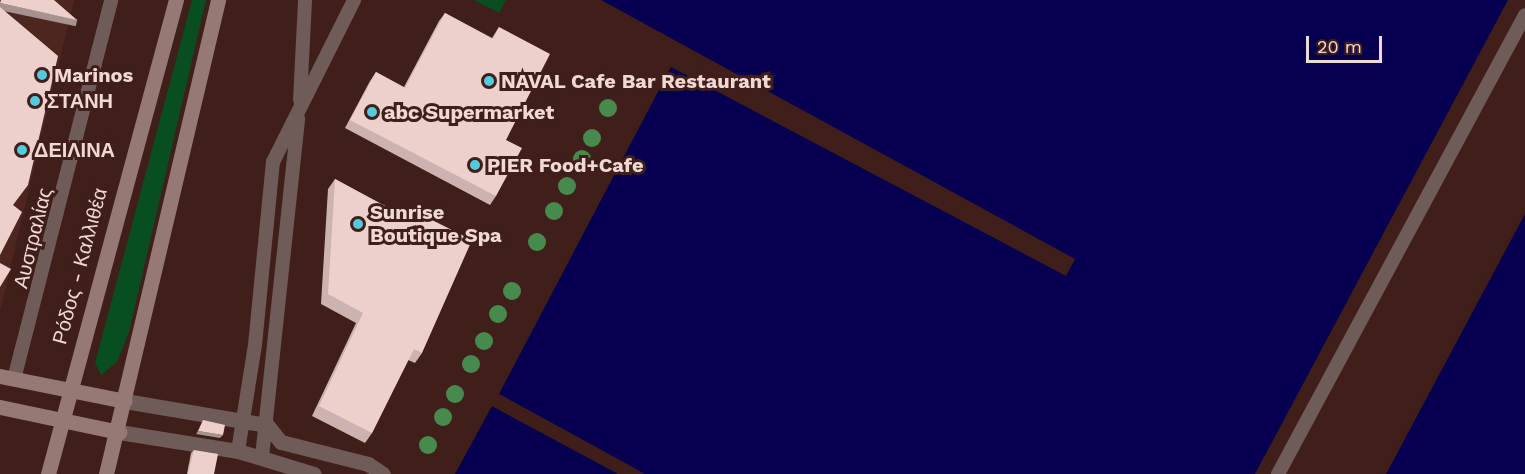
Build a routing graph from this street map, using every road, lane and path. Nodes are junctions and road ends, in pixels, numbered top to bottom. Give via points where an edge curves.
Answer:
1 (111, 0) edge
2 (176, 0) edge
3 (218, 0) edge
4 (305, 0) edge
5 (354, 0) edge
6 (1525, 15) edge
7 (300, 104) junction
8 (7, 377) edge
9 (69, 392) junction
10 (125, 401) junction
11 (0, 407) edge
12 (63, 421) junction
13 (243, 421) junction
14 (267, 425) junction
15 (119, 432) junction
16 (238, 451) junction
17 (262, 457) junction
18 (48, 474) edge
19 (106, 474) edge
20 (314, 474) edge
21 (383, 474) edge
22 (1278, 474) edge

1 - 8 lane, Αυστραλίας
2 - 9 main road, Ρόδος - Καλλιθέα
3 - 10 main road
4 - 7 lane
5 - 7 lane
6 - 22 lane
7 - 13 lane via 273,162
7 - 14 lane
8 - 9 main road
9 - 10 main road
9 - 12 main road, Ρόδος - Καλλιθέα
10 - 13 street
10 - 15 main road
11 - 12 main road
12 - 15 main road
12 - 18 main road, Ρόδος - Καλλιθέα
13 - 14 street
13 - 16 lane
14 - 17 lane
14 - 21 street via 281,442 368,464
15 - 16 street
15 - 19 main road
16 - 17 street
17 - 20 street

